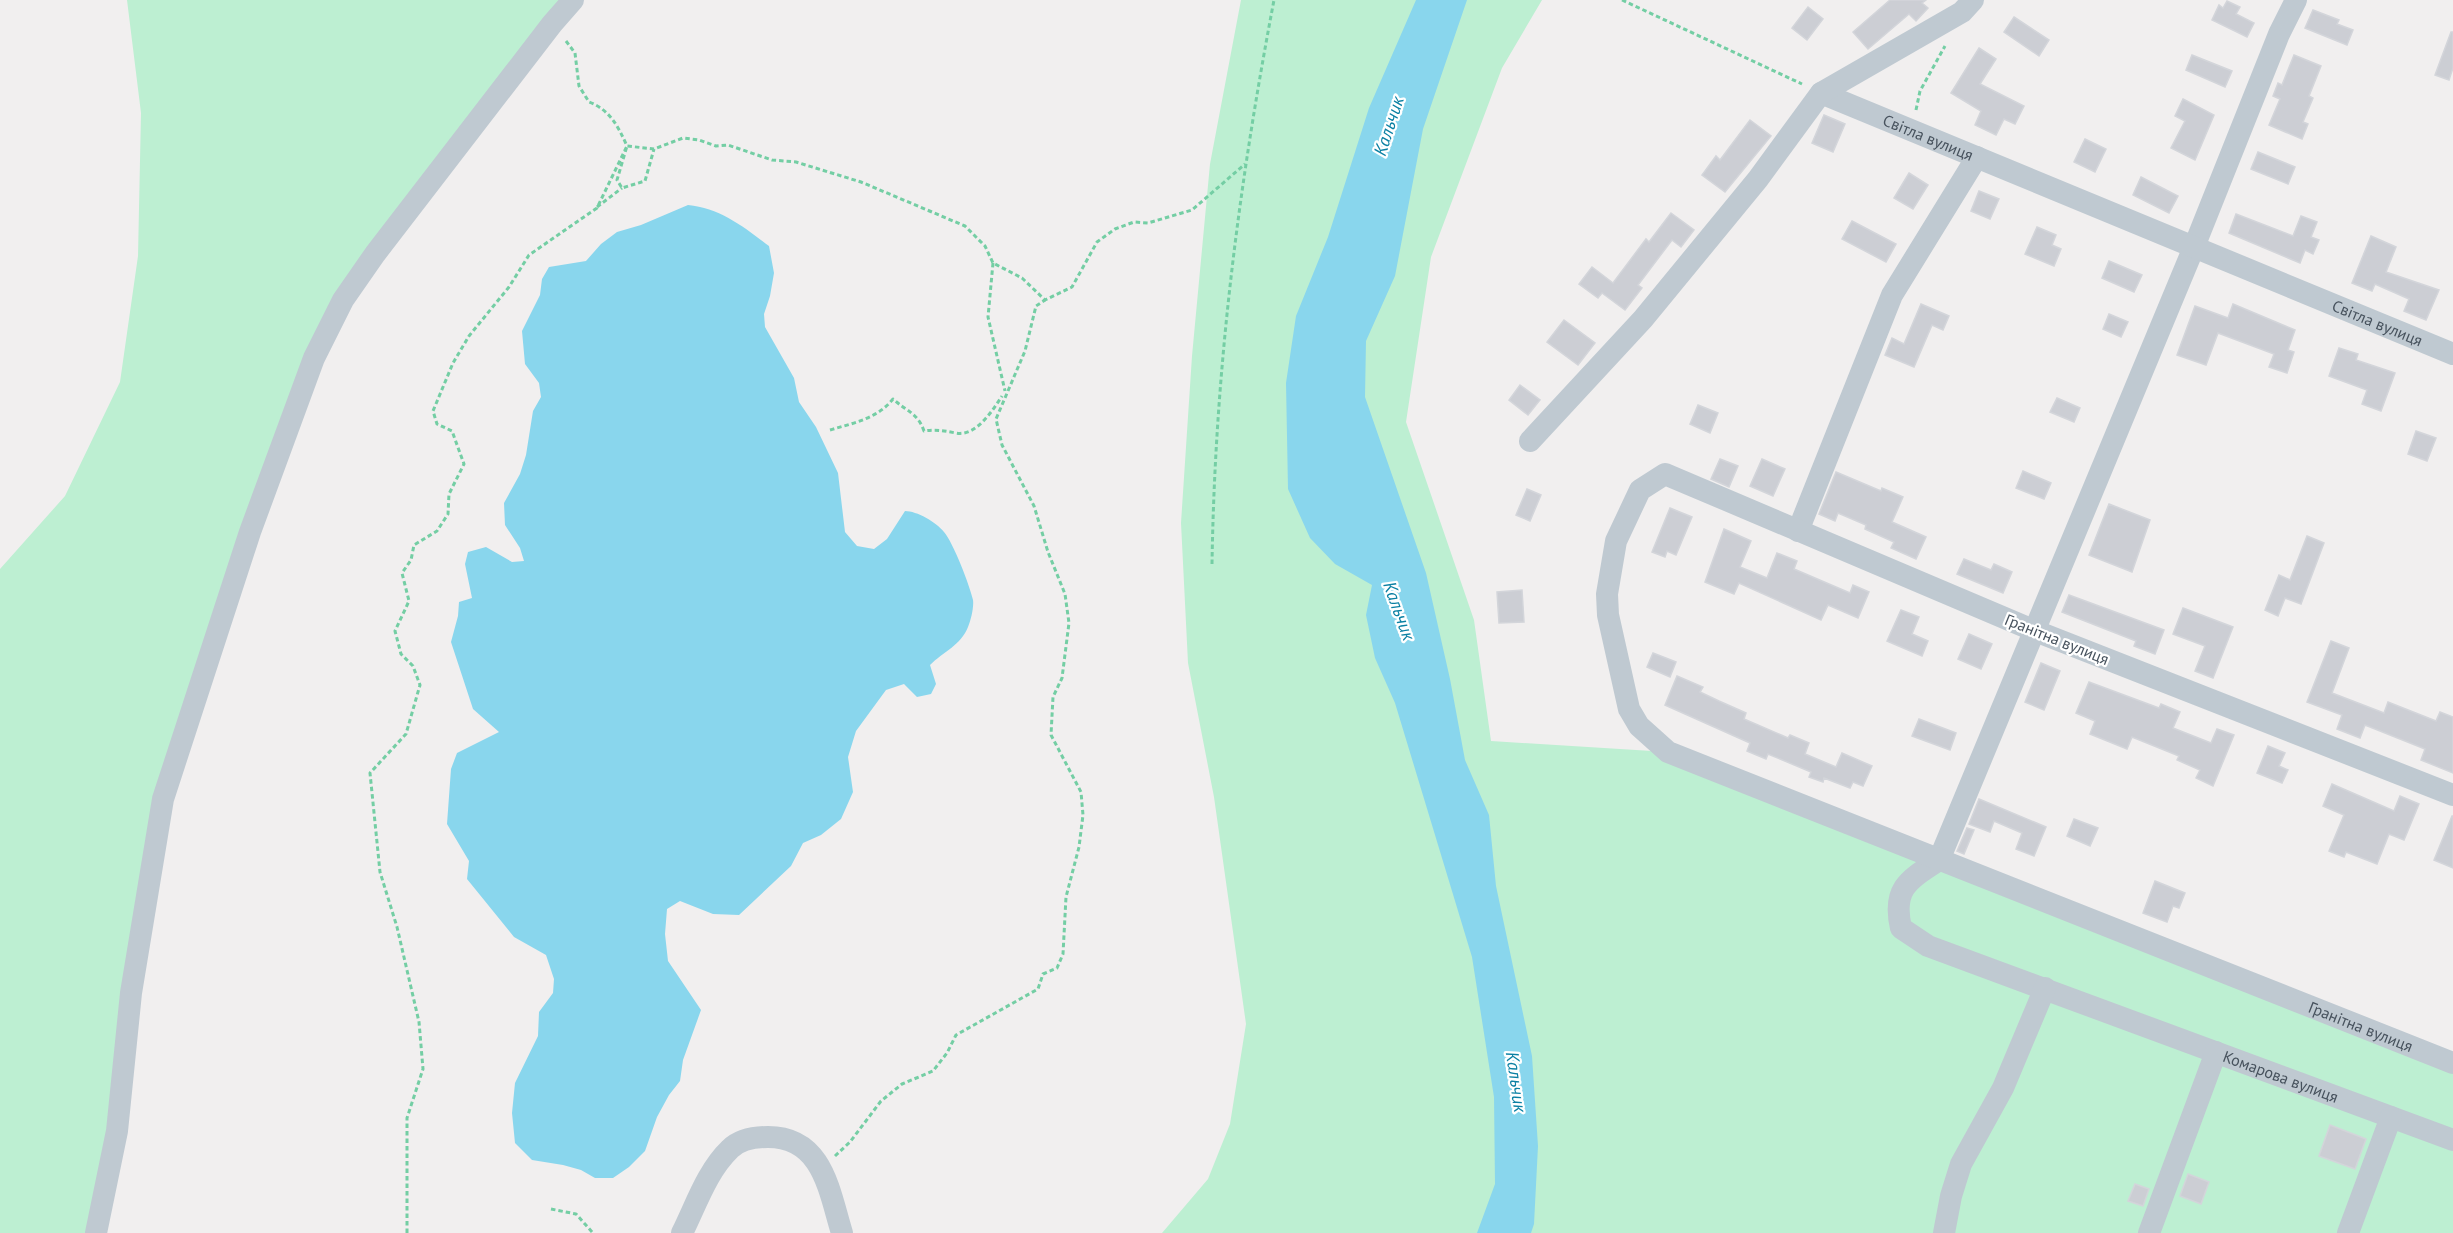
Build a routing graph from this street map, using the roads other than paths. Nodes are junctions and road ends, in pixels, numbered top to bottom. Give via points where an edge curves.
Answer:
1 (573, 0) edge
2 (2296, 0) edge
3 (1967, 6) edge
4 (1821, 93) junction
5 (1977, 157) junction
6 (2194, 247) junction
7 (2453, 354) edge
8 (1530, 441) dead end
9 (1797, 531) junction
10 (2033, 630) junction
11 (2453, 795) edge
12 (1939, 860) junction
13 (2045, 988) junction
14 (2216, 1052) junction
15 (2453, 1063) edge
16 (2391, 1117) junction
17 (2453, 1140) edge
18 (96, 1233) edge
19 (682, 1233) edge
20 (842, 1233) edge
21 (1944, 1233) edge
22 (2149, 1233) edge
23 (2348, 1233) edge

1 - 18 street via 375,254 343,300 314,358 250,532 163,800 131,993 117,1131
2 - 6 street
3 - 4 street
4 - 5 street, Світла вулиця
4 - 8 street via 1758,179 1643,319
5 - 6 street, Світла вулиця
5 - 9 street via 1892,295
6 - 7 street, Світла вулиця
6 - 10 street
9 - 10 street, Гранітна вулиця
9 - 12 street, Гранітна вулиця via 1665,474 1640,490 1616,542 1607,594 1629,709 1638,726 1668,752
10 - 11 street, Гранітна вулиця
10 - 12 street
12 - 13 street via 1912,878 1902,890 1896,907 1901,928 1928,946
12 - 15 street, Гранітна вулиця
13 - 14 street
13 - 21 street via 2003,1088 1961,1164
14 - 16 street, Комарова вулиця
14 - 22 street, Комарова вулиця
16 - 17 street, Комарова вулиця
16 - 23 street
19 - 20 street via 714,1168 731,1148 755,1137 782,1137 806,1148 823,1168

